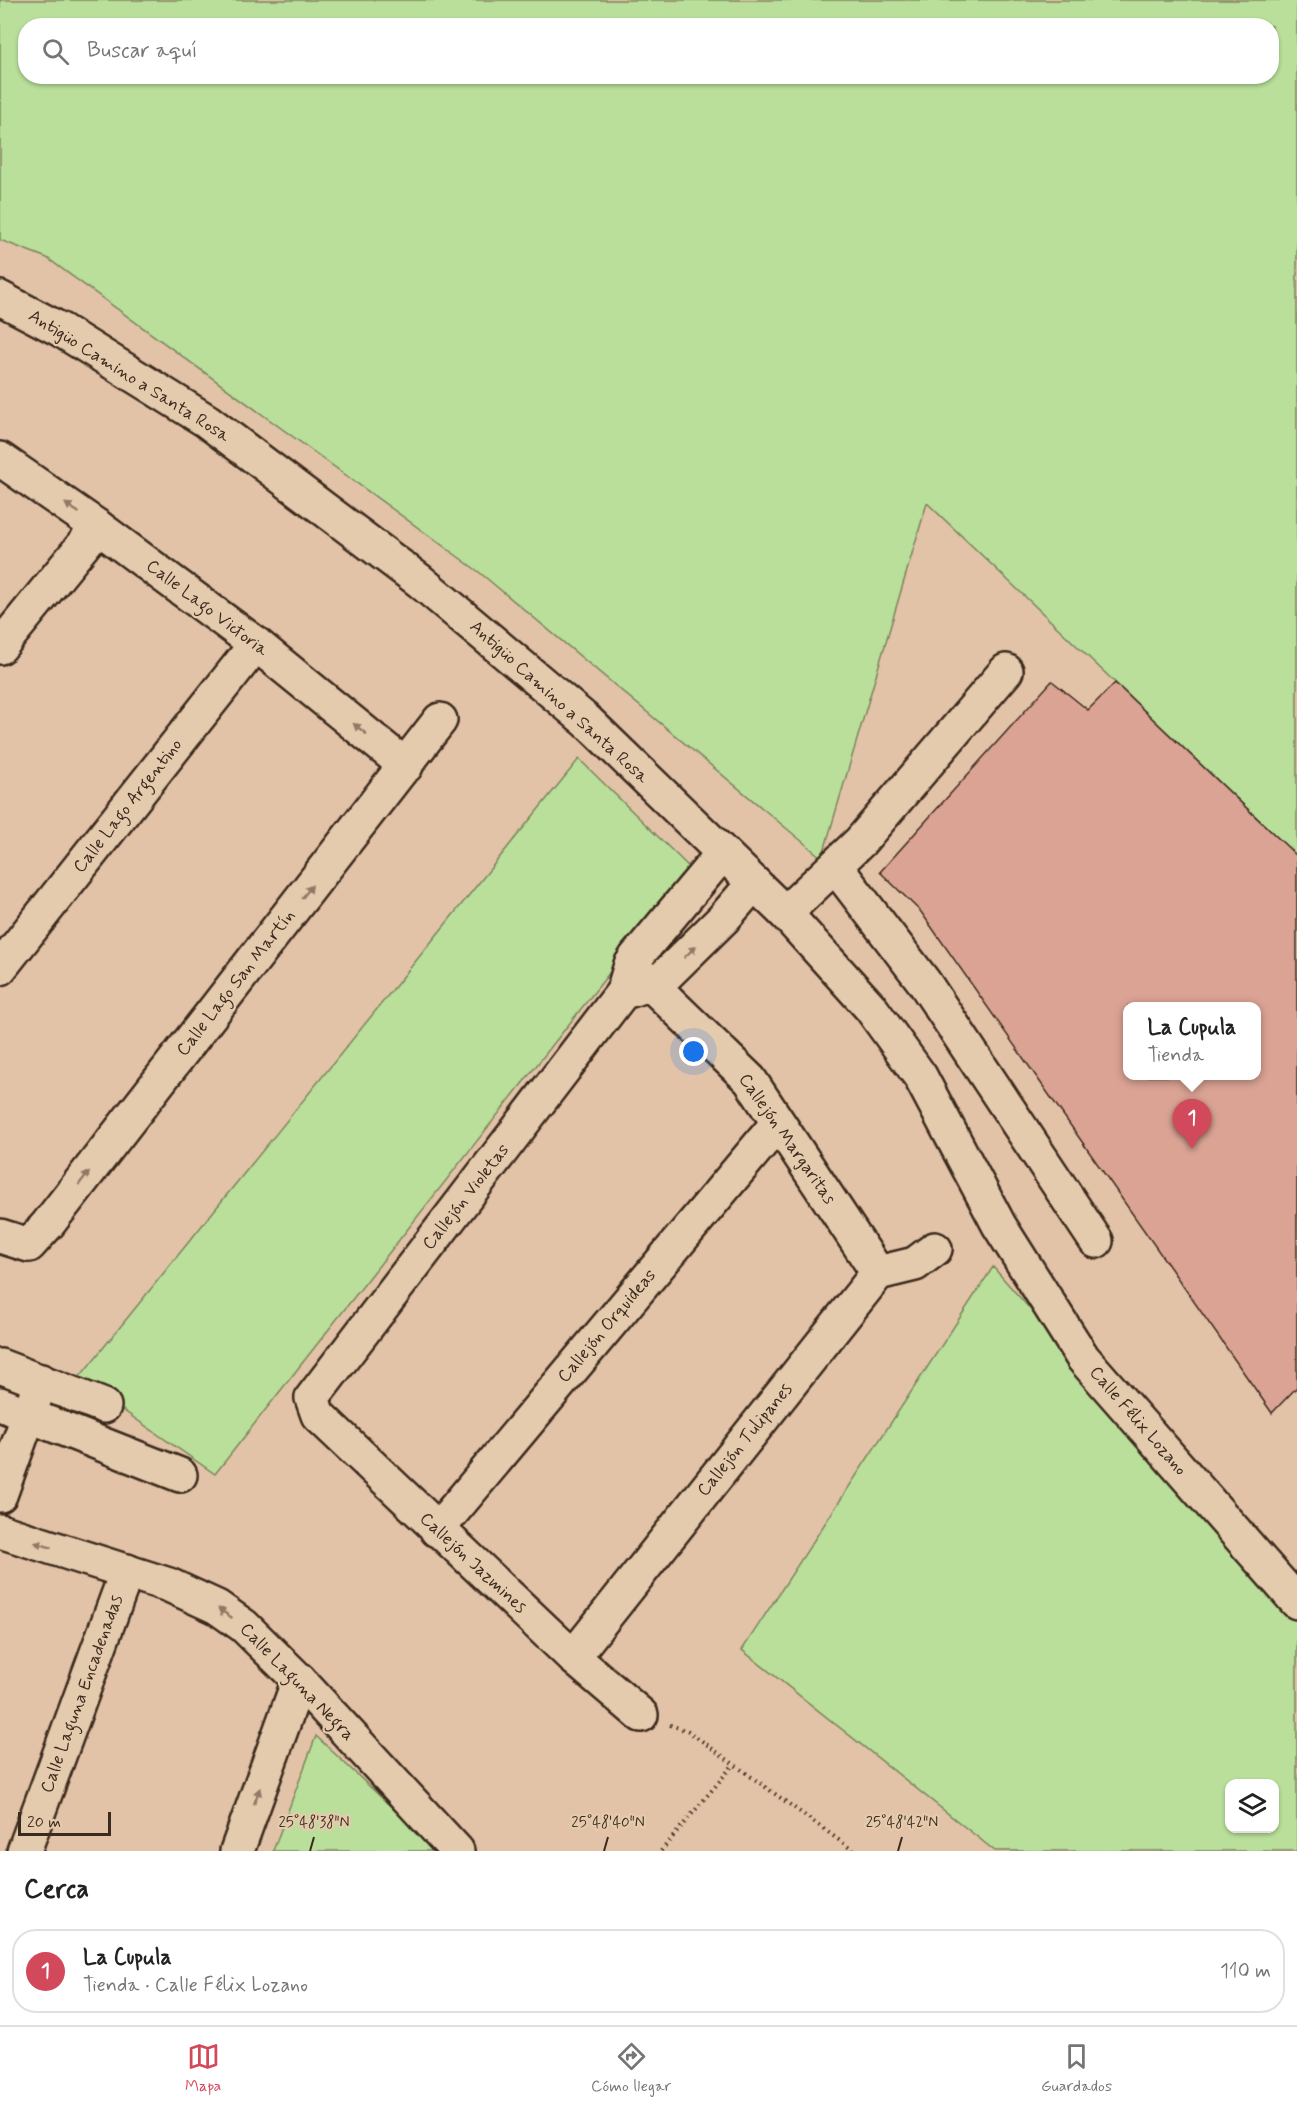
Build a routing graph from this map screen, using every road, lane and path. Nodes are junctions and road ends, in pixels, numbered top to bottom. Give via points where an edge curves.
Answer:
1 (0, 298) edge
2 (0, 459) edge
3 (98, 527) junction
4 (256, 644) junction
5 (0, 647) edge
6 (1006, 671) dead end
7 (440, 720) dead end
8 (406, 765) junction
9 (723, 853) junction
10 (835, 866) junction
11 (754, 883) junction
12 (785, 913) junction
13 (0, 968) edge
14 (634, 980) junction
15 (778, 1123) junction
16 (999, 1225) joint
17 (25, 1235) edge
18 (1096, 1241) dead end
19 (935, 1249) dead end
20 (878, 1273) junction
21 (0, 1366) edge
22 (41, 1381) junction
23 (312, 1404) joint
24 (104, 1406) dead end
25 (15, 1409) edge
26 (180, 1474) dead end
27 (0, 1495) edge
28 (437, 1530) junction
29 (0, 1531) edge
30 (126, 1571) junction
31 (1297, 1602) edge
32 (573, 1657) junction
33 (299, 1680) junction
34 (641, 1715) joint
35 (733, 1765) junction
36 (24, 1851) edge
37 (237, 1851) edge
38 (457, 1851) edge
39 (661, 1851) edge
40 (854, 1851) edge

1 - 9 street, Antigüo Camino a Santa Rosa via 61,330 207,421 420,581 588,722
3 -> 2 street, Calle Lago Victoria
3 - 4 street, Calle Lago Victoria
3 - 5 street
8 -> 4 street, Calle Lago Victoria
4 - 13 street, Calle Lago Argentino
6 - 10 street
7 - 8 street, Calle Lago San Martín
17 -> 8 street, Calle Lago San Martín
9 - 11 street, Antigüo Camino a Santa Rosa
9 - 14 street, Callejón Violetas
10 - 12 street
10 - 18 street via 924,982
11 - 12 street, Antigüo Camino a Santa Rosa
14 -> 11 street, Callejón Violetas via 663,978
12 - 16 street, Antigüo Camino a Santa Rosa via 871,1008 904,1052
14 - 15 street, Callejón Margaritas via 750,1080
14 - 23 street, Callejón Violetas via 316,1392
15 - 20 street, Callejón Margaritas
15 - 28 street, Callejón Orquideas
16 - 31 street, Calle Félix Lozano via 1083,1358
19 - 20 street via 915,1264
20 - 32 street, Callejón Tulipanes
21 - 22 street
22 - 24 street
22 - 25 street
23 - 28 street, Callejón Jazmines via 318,1415
25 - 26 street
25 - 27 street
28 - 32 street, Callejón Jazmines
30 -> 29 street, Calle Laguna Negra
33 -> 30 street, Calle Laguna Negra via 244,1626 217,1607
30 - 36 street, Calle Laguna Encadenadas
32 - 34 street, Callejón Jazmines
37 -> 33 street
33 - 38 street, Calle Laguna Negra
34 - 35 path via 688,1731
35 - 39 path
35 - 40 path

